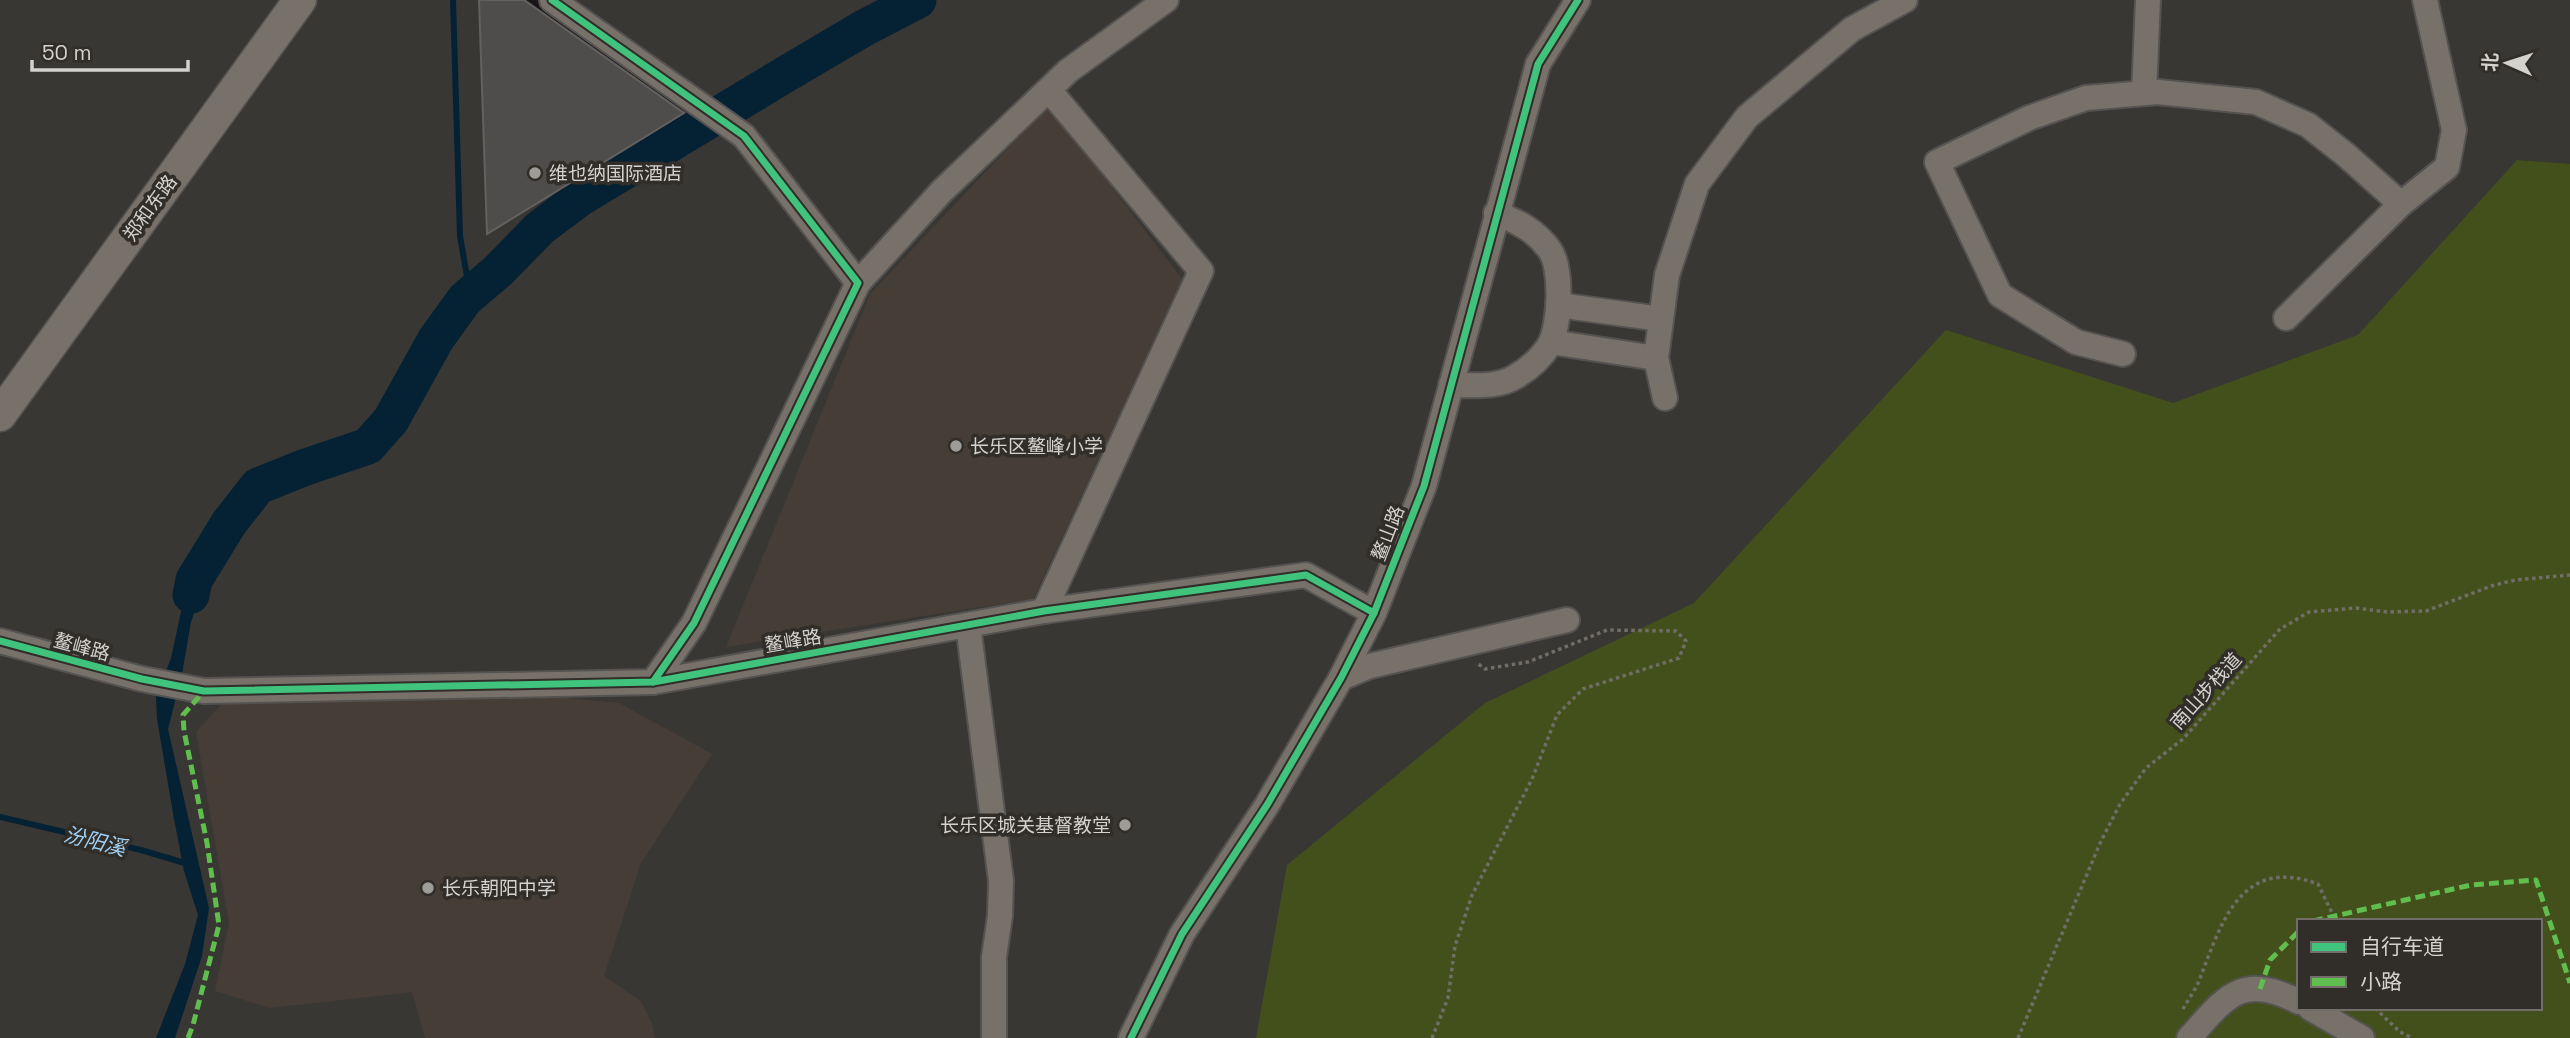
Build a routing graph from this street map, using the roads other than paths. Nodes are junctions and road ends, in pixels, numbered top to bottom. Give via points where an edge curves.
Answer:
1 (300, 0) edge
2 (552, 0) edge
3 (1166, 0) edge
4 (1578, 0) edge
5 (1905, 0) edge
6 (2148, 0) edge
7 (2425, 0) edge
8 (1049, 90) junction
9 (2144, 93) junction
10 (2401, 204) junction
11 (1496, 214) junction
12 (858, 284) junction
13 (1558, 305) junction
14 (2286, 318) dead end
15 (1661, 319) junction
16 (1551, 342) junction
17 (2123, 354) dead end
18 (1656, 358) junction
19 (1451, 385) junction
20 (1665, 398) dead end
21 (2, 408) edge
22 (1044, 611) junction
23 (1374, 613) junction
24 (1567, 620) dead end
25 (968, 625) junction
26 (0, 641) edge
27 (1341, 678) junction
28 (653, 682) junction
29 (2297, 1001) edge
30 (2313, 1010) edge
31 (994, 1038) edge
32 (1131, 1038) edge
33 (2189, 1038) edge
34 (2362, 1038) edge

1 - 21 main road, 郑和东路
2 - 12 street via 744,136
3 - 8 street
4 - 11 street, 鳌山路 via 1538,64
5 - 15 street via 1852,29 1747,117 1698,184 1667,275
6 - 9 street
7 - 10 street via 2454,130 2447,167
8 - 12 street via 942,191
8 - 22 street via 1201,271
9 - 10 street via 2256,102 2308,125
9 - 17 street via 2085,98 2029,118 1937,162 2000,295 2076,342
10 - 14 street
11 - 13 street via 1527,226 1551,250 1558,275
11 - 19 street, 鳌山路
12 - 28 street via 694,623
13 - 15 street
13 - 16 street
15 - 18 street
16 - 18 street
16 - 19 street via 1538,360 1514,379
18 - 20 street
19 - 23 street, 鳌山路 via 1424,486
22 - 23 street, 鳌峰路 via 1306,575
22 - 25 street, 鳌峰路
23 - 27 street, 鳌山路
24 - 27 street via 1370,666
25 - 28 street, 鳌峰路
25 - 31 street via 1001,881 994,957
26 - 28 street, 鳌峰路 via 199,690
27 - 32 street, 鳌山路 via 1267,805 1182,934
29 - 33 street via 2243,988 2224,1000
30 - 34 street

